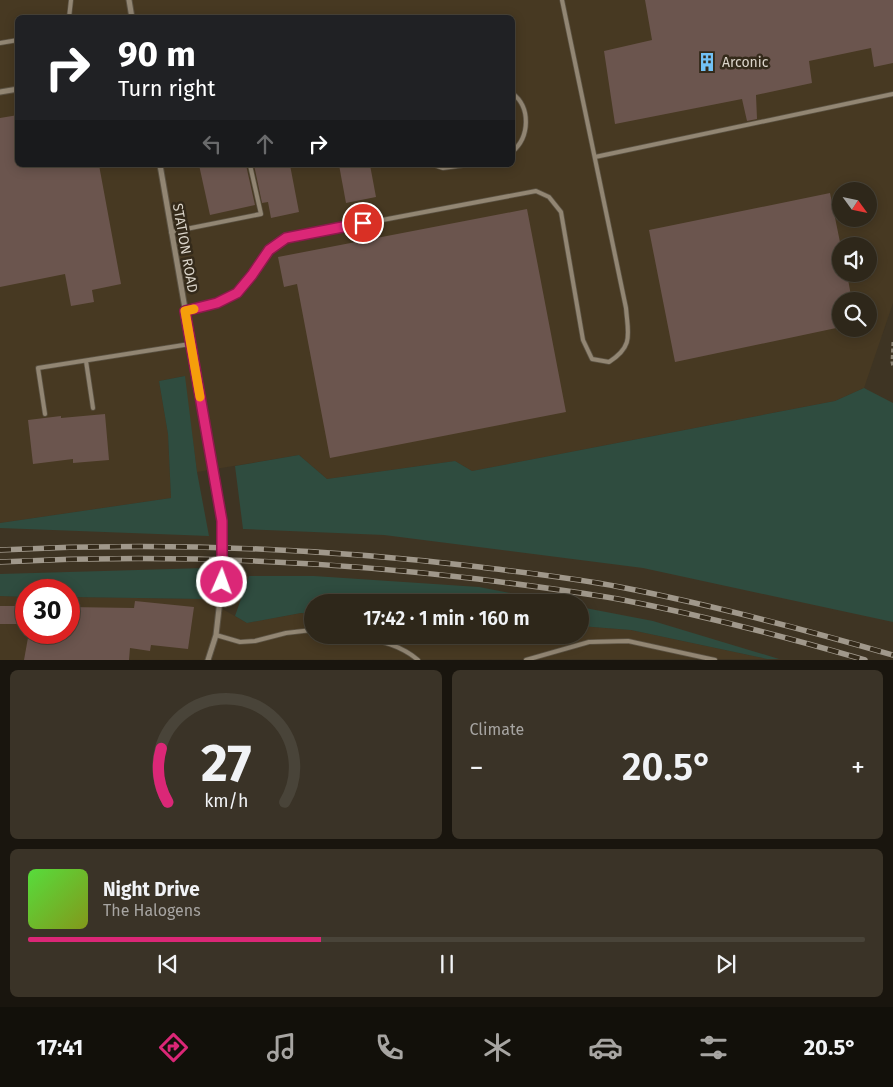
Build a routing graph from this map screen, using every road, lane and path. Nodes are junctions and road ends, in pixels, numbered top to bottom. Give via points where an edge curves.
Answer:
1 (71, 0) edge
2 (129, 0) edge
3 (562, 0) edge
4 (69, 15) edge
5 (132, 15) edge
6 (15, 40) edge
7 (0, 43) edge
8 (15, 90) edge
9 (0, 92) edge
10 (893, 94) edge
11 (515, 95) edge
12 (515, 148) edge
13 (595, 157) junction
14 (160, 167) edge
15 (250, 167) edge
16 (171, 232) junction
17 (185, 311) junction
18 (893, 342) edge
19 (190, 344) junction
20 (86, 361) junction
21 (893, 367) edge
22 (93, 408) dead end
23 (45, 414) dead end
24 (304, 631) edge
25 (216, 635) junction
26 (391, 644) edge
27 (208, 660) edge
28 (418, 660) edge
29 (526, 660) edge
30 (715, 660) edge

1 - 4 lane
2 - 5 street
3 - 13 lane
6 - 7 lane
8 - 9 street
10 - 13 lane
11 - 12 lane via 520,99 527,117 525,134
13 - 17 lane via 626,308 628,339 622,354 610,362 592,359 583,340 561,212 549,196 536,191 286,238 269,250 237,293 217,303
14 - 16 street, STATION ROAD
15 - 16 lane via 261,214
16 - 17 street, STATION ROAD
17 - 19 street, STATION ROAD
18 - 21 path
19 - 20 lane
19 - 25 street, STATION ROAD via 222,521 222,582
20 - 22 lane
20 - 23 lane via 38,368
24 - 25 lane via 240,642
25 - 27 street, STATION ROAD
26 - 28 lane
29 - 30 lane via 589,642 628,640

